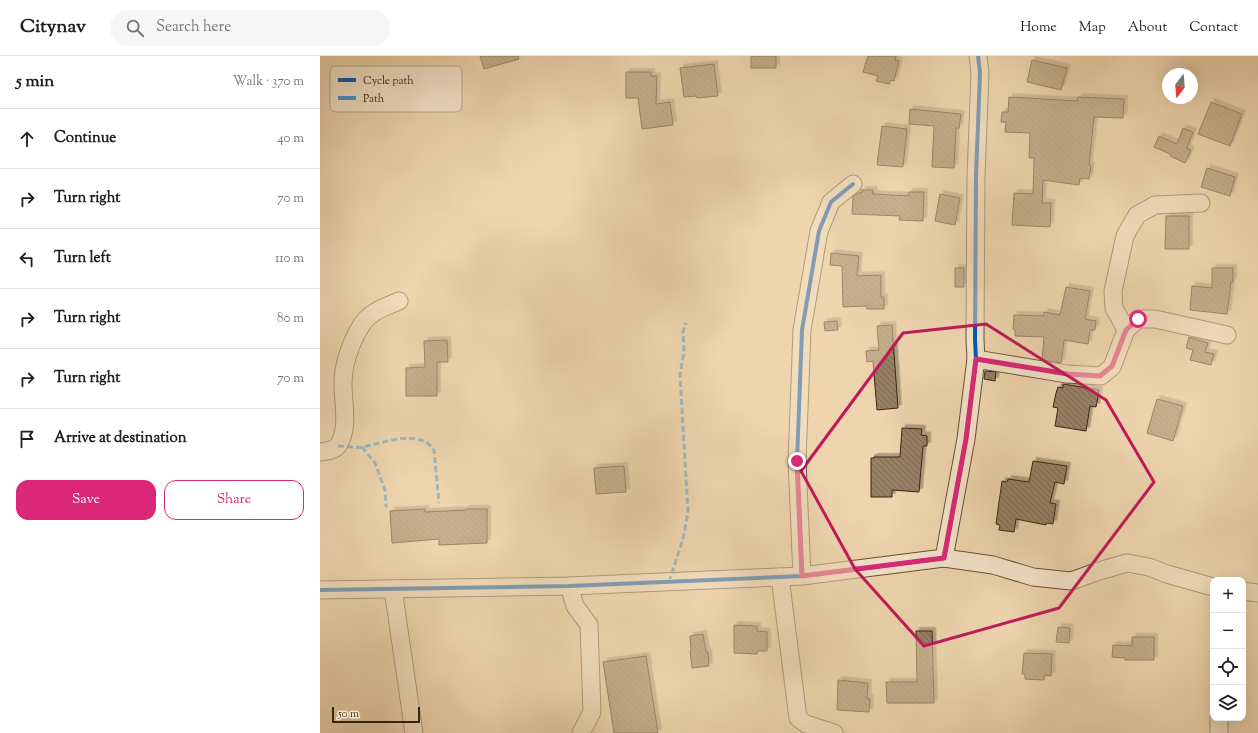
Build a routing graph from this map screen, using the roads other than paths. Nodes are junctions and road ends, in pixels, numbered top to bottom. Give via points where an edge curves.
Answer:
1 (978, 56) edge
2 (853, 184) dead end
3 (1201, 203) dead end
4 (399, 301) dead end
5 (1126, 330) junction
6 (1227, 335) dead end
7 (976, 359) junction
8 (320, 452) edge
9 (944, 558) junction
10 (802, 576) junction
11 (780, 577) junction
12 (569, 586) junction
13 (1210, 586) edge
14 (320, 590) edge
15 (393, 590) junction
16 (1246, 591) edge
17 (1258, 592) edge
18 (1219, 721) edge
19 (798, 726) edge
20 (414, 733) edge
21 (581, 733) edge
22 (834, 733) edge
23 (1219, 733) edge

1 - 7 street via 980,74 976,176
2 - 10 street via 831,202 819,231 802,330 797,461
3 - 5 street via 1155,205 1137,215 1125,236 1113,290 1114,308
4 - 8 street via 375,311 361,324 345,366 343,435 338,446 331,451
5 - 6 street via 1138,319 1154,319
5 - 7 street via 1112,366 1100,376 1068,374
7 - 9 street via 966,439
9 - 10 street
9 - 13 street via 992,565 1033,577 1071,581 1127,563
10 - 11 street
11 - 12 street
11 - 19 street
12 - 15 street
12 - 21 street via 575,606 589,625 592,712
14 - 15 street
15 - 20 street
16 - 17 street
18 - 23 street
19 - 22 street via 806,724

